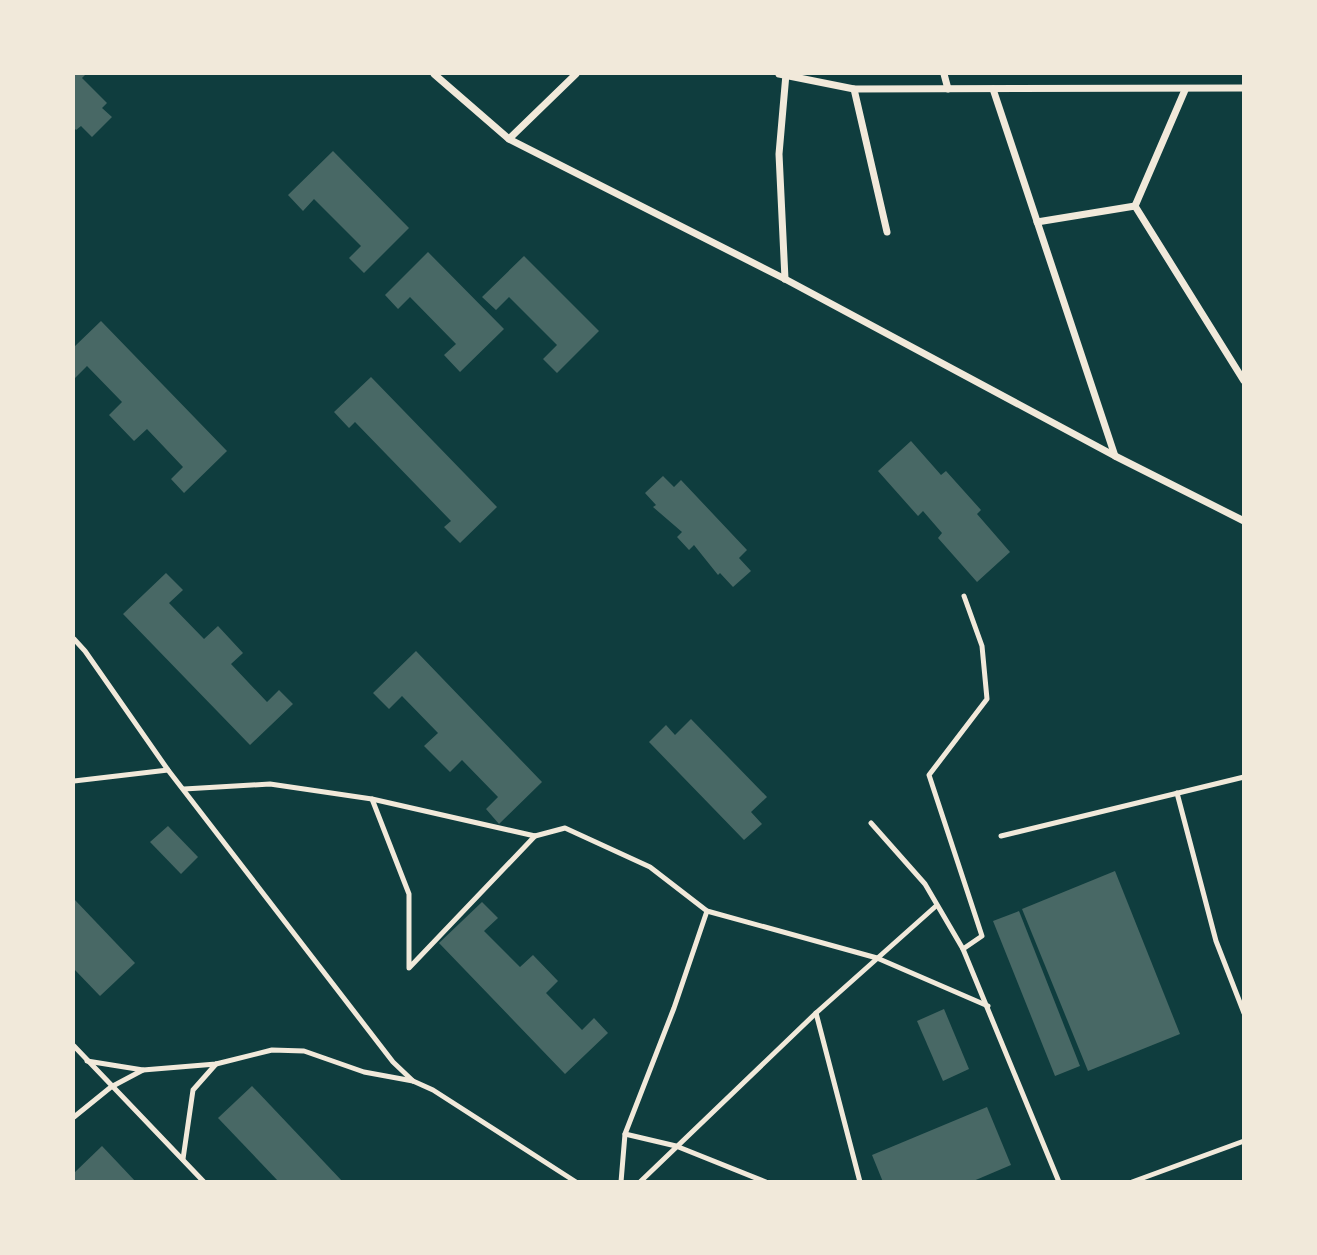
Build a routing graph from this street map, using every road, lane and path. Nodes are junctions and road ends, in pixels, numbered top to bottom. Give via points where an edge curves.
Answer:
1 (434, 74) edge
2 (576, 74) edge
3 (784, 74) edge
4 (944, 74) edge
5 (1244, 88) edge
6 (854, 89) junction
7 (948, 89) junction
8 (993, 89) junction
9 (1185, 90) junction
10 (509, 139) junction
11 (1135, 206) junction
12 (1037, 222) junction
13 (887, 232) dead end
14 (785, 279) junction
15 (1244, 381) edge
16 (1115, 456) junction
17 (1244, 521) edge
18 (964, 596) dead end
19 (74, 639) edge
20 (169, 770) junction
21 (1244, 777) edge
22 (74, 781) edge
23 (184, 789) junction
24 (1177, 793) junction
25 (372, 799) junction
26 (871, 823) dead end
27 (535, 836) junction
28 (1001, 836) dead end
29 (936, 906) junction
30 (707, 911) junction
31 (963, 949) junction
32 (877, 958) junction
33 (988, 1006) junction
34 (816, 1013) junction
35 (1244, 1013) edge
36 (74, 1046) edge
37 (87, 1061) junction
38 (216, 1064) junction
39 (143, 1070) junction
40 (413, 1081) junction
41 (111, 1087) junction
42 (74, 1117) edge
43 (625, 1134) junction
44 (1244, 1141) edge
45 (676, 1146) junction
46 (183, 1160) junction
47 (204, 1181) edge
48 (576, 1181) edge
49 (621, 1181) edge
50 (639, 1181) edge
51 (766, 1181) edge
52 (860, 1181) edge
53 (1059, 1181) edge
54 (1132, 1181) edge

1 - 10 street
2 - 10 street
3 - 6 street
3 - 14 street via 779,154
4 - 7 street
5 - 9 street
6 - 7 street
6 - 13 street
7 - 8 street
8 - 9 street
8 - 12 street
9 - 11 street
10 - 14 street
11 - 12 street
11 - 15 street
12 - 16 street
14 - 16 street
16 - 17 street
18 - 31 lane via 982,646 987,699 929,775 982,936
19 - 20 lane
20 - 22 lane
20 - 23 lane
21 - 24 lane
23 - 25 lane via 270,784
23 - 40 lane via 393,1062
24 - 28 lane
24 - 35 lane via 1216,942
25 - 27 lane
25 - 27 lane via 409,894 409,968
26 - 29 lane via 925,884
27 - 30 lane via 565,828 650,867
29 - 31 lane
29 - 32 lane
30 - 32 lane
30 - 43 lane
31 - 33 lane
32 - 33 lane
32 - 34 lane
33 - 53 lane
34 - 45 lane
34 - 52 lane
36 - 37 lane
37 - 39 lane
37 - 41 lane
38 - 39 lane
38 - 40 lane via 272,1050 304,1051 364,1072
38 - 46 lane via 193,1090
39 - 41 lane
40 - 48 lane
41 - 42 lane
41 - 46 lane
43 - 45 lane
43 - 49 lane
44 - 54 lane
45 - 50 lane
45 - 51 lane
46 - 47 lane

